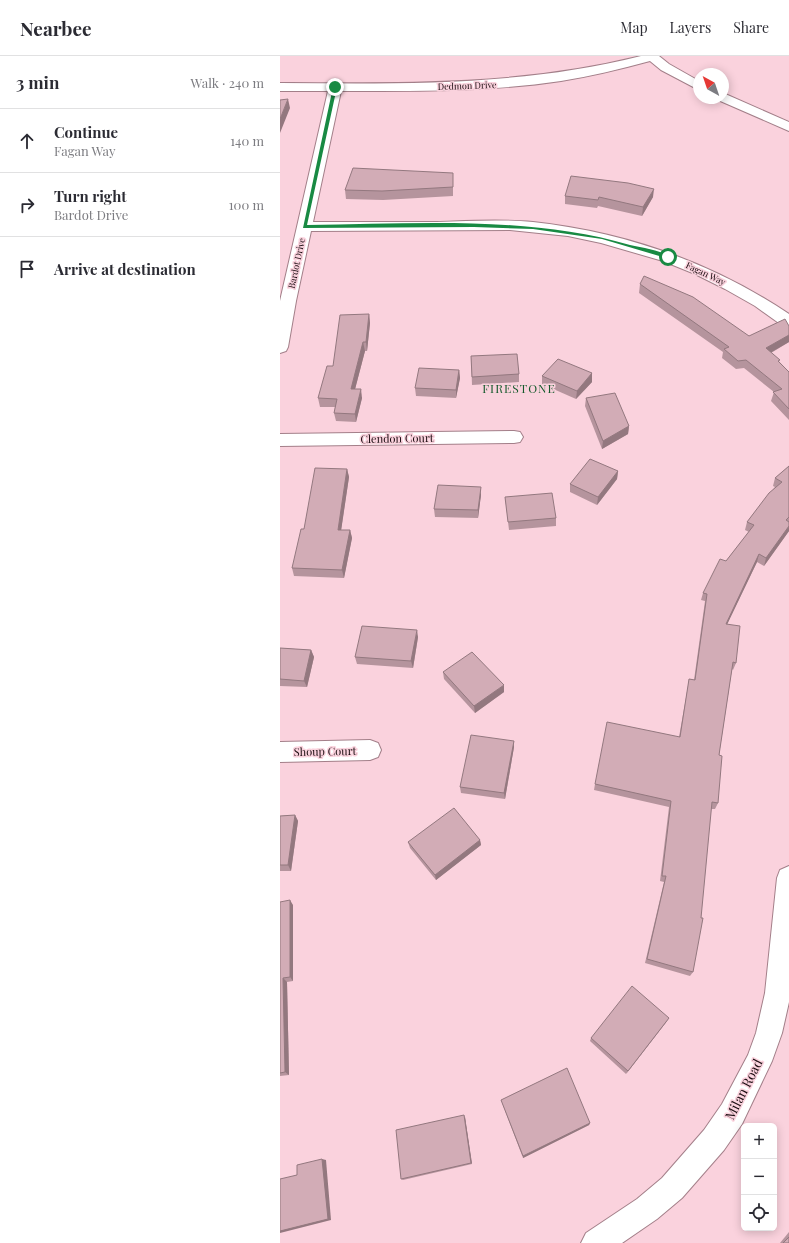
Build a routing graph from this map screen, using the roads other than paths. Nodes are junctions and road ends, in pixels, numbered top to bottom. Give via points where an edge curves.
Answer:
1 (652, 56) edge
2 (693, 83) edge
3 (280, 87) edge
4 (335, 87) junction
5 (729, 100) edge
6 (789, 127) edge
7 (305, 227) junction
8 (789, 322) edge
9 (280, 346) edge
10 (514, 436) dead end
11 (280, 440) edge
12 (370, 750) dead end
13 (280, 752) edge
14 (789, 878) edge
15 (783, 995) edge
16 (596, 1243) edge

1 - 2 street via 665,67
1 - 4 street, Dedmon Drive via 582,74 530,82 454,86
3 - 4 street, Dedmon Drive
4 - 7 street, Bardot Drive
5 - 6 street
7 - 8 street, Fagan Way via 507,226 558,230 603,238 687,264 742,290
7 - 9 street, Bardot Drive
10 - 11 street, Clendon Court
12 - 13 street, Shoup Court
14 - 15 street, Milan Road
15 - 16 street, Milan Road via 759,1061 732,1114 714,1140 672,1188 647,1210

